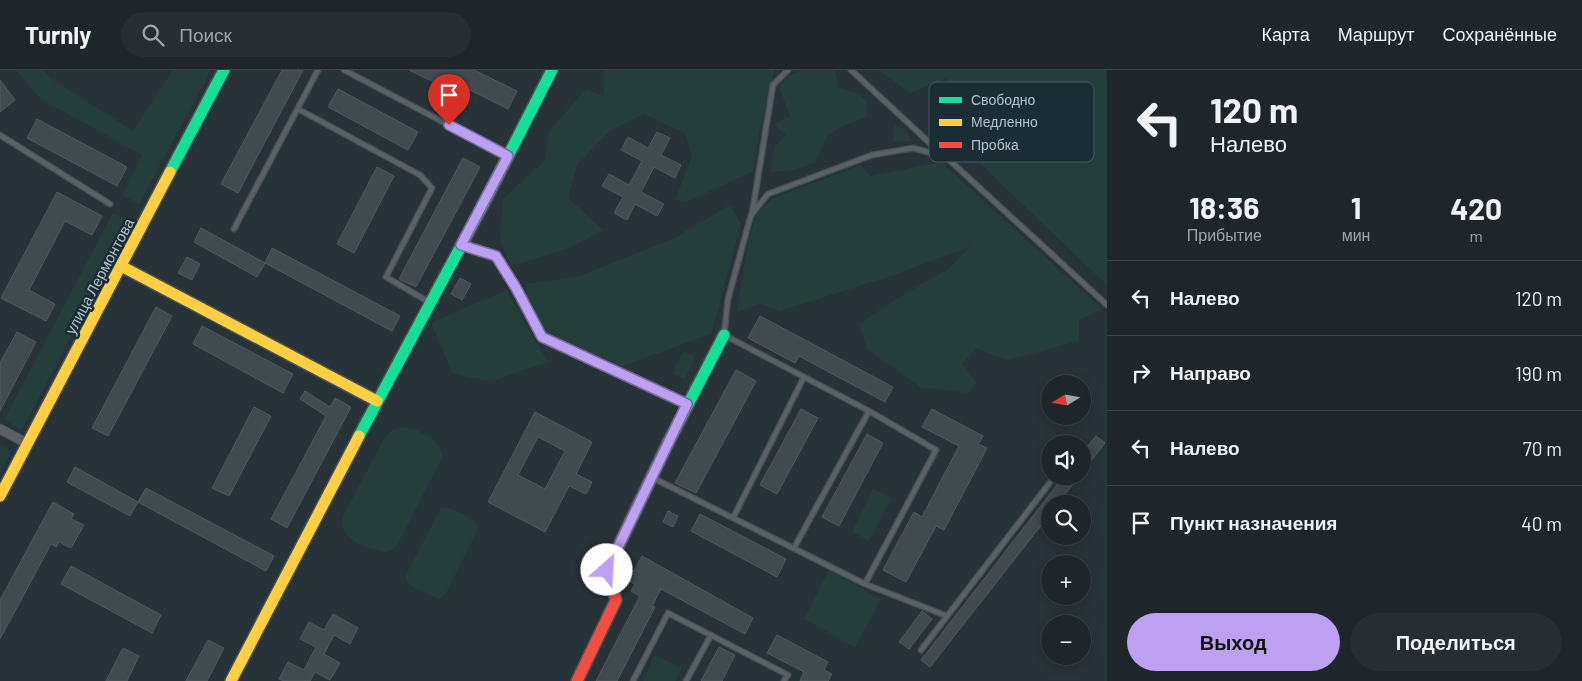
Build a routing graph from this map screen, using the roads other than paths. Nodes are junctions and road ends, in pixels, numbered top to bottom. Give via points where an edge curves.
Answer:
1 (224, 70) edge
2 (318, 70) edge
3 (344, 70) edge
4 (552, 70) edge
5 (788, 70) edge
6 (852, 70) edge
7 (298, 109) junction
8 (0, 135) edge
9 (929, 142) edge
10 (929, 153) edge
11 (508, 156) junction
12 (950, 162) edge
13 (110, 204) dead end
14 (751, 215) junction
15 (234, 229) dead end
16 (461, 245) junction
17 (121, 266) junction
18 (430, 303) junction
19 (1107, 304) edge
20 (724, 335) junction
21 (804, 377) junction
22 (377, 401) junction
23 (687, 404) junction
24 (868, 411) junction
25 (0, 429) edge
26 (28, 444) junction
27 (652, 477) junction
28 (1048, 485) edge
29 (0, 496) edge
30 (733, 518) junction
31 (794, 548) junction
32 (865, 584) junction
33 (947, 616) junction
34 (711, 635) junction
35 (921, 650) dead end
36 (231, 681) edge
37 (577, 681) edge
38 (634, 681) edge
39 (686, 681) edge
40 (784, 681) edge

1 - 17 street, улица Лермонтова
2 - 7 lane
3 - 11 lane
4 - 11 street
5 - 14 lane via 773,86
6 - 9 lane
7 - 15 lane
7 - 18 lane via 420,175 432,188 386,277
8 - 13 lane
10 - 14 lane via 913,148 872,155 768,194
11 - 16 street
12 - 19 lane
14 - 20 lane via 728,298
16 - 18 street
16 - 23 street via 496,256 542,337
17 - 22 street
17 - 26 street, улица Лермонтова
18 - 22 street
20 - 21 lane
20 - 23 street
21 - 24 lane
21 - 30 lane
22 - 36 street
23 - 27 street
24 - 31 lane
24 - 32 lane via 936,450
25 - 26 street
26 - 29 street, улица Лермонтова
27 - 30 lane
27 - 37 street via 607,570 616,600
28 - 33 lane
30 - 31 lane
31 - 32 lane
32 - 33 lane
33 - 35 lane
34 - 38 lane via 668,613
34 - 39 lane
34 - 40 lane via 788,675

